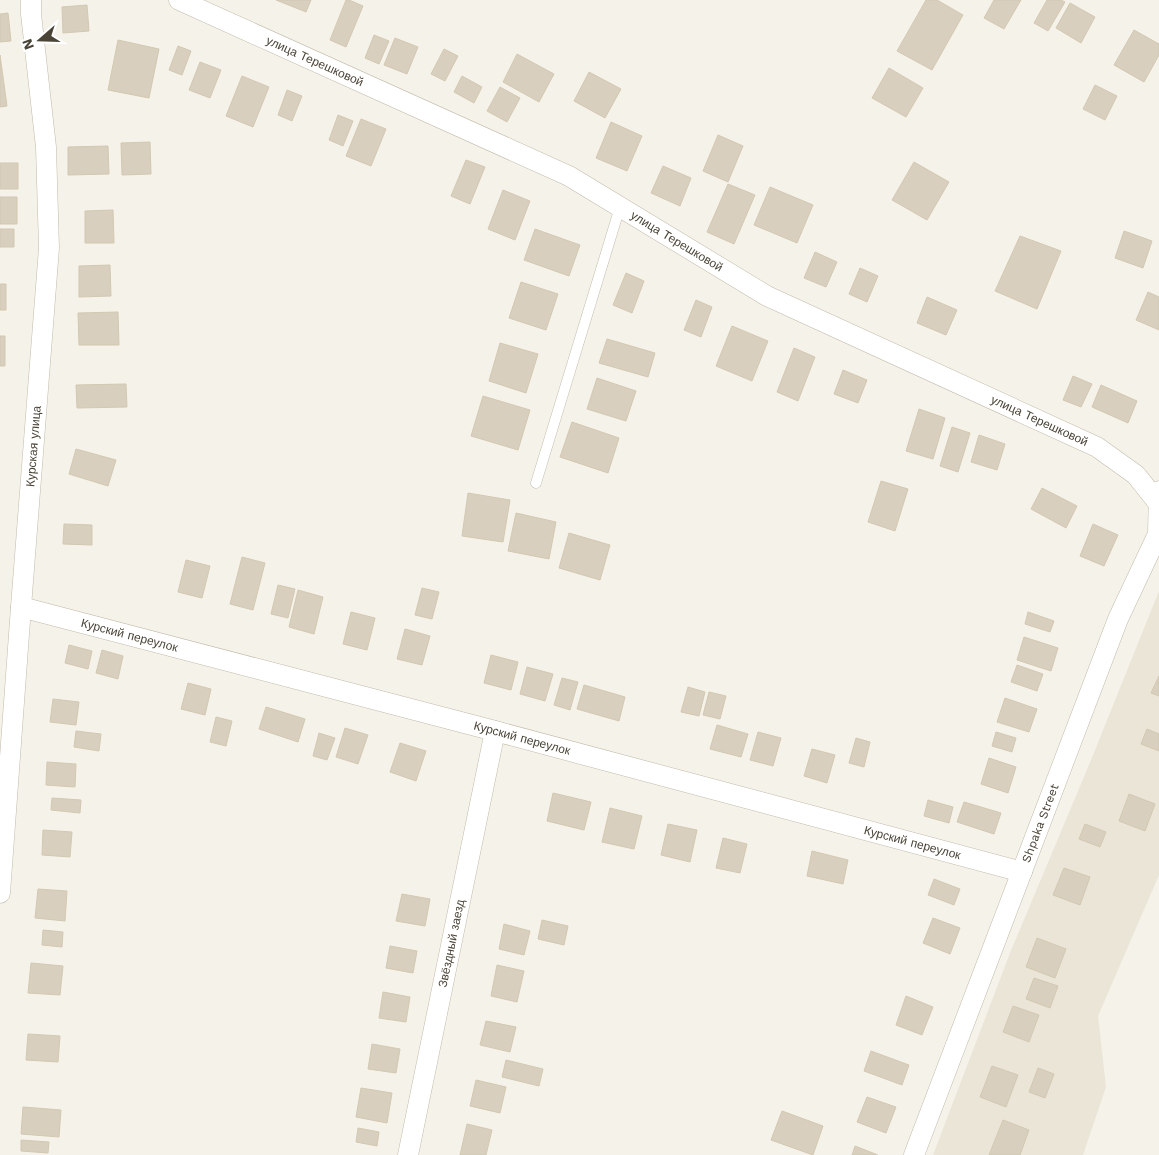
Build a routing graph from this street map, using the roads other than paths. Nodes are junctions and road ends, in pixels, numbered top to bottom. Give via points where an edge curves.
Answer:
1 (31, 0) edge
2 (179, 0) edge
3 (620, 206) junction
4 (536, 483) dead end
5 (1159, 499) edge
6 (21, 607) junction
7 (495, 731) junction
8 (1022, 872) junction
9 (0, 893) edge
10 (408, 1155) edge
11 (914, 1155) edge

1 - 6 street, Курская улица via 46,147 49,248
2 - 3 street, улица Терешковой via 569,176
3 - 4 lane
3 - 5 street, улица Терешковой via 767,296 1096,447 1136,475
5 - 8 street, Shpaka Street via 1158,534 1118,619
6 - 7 street, Курский переулок
6 - 9 street, Курская улица
7 - 8 street, Курский переулок
7 - 10 street, Звёздный заезд
8 - 11 street, Shpaka Street

